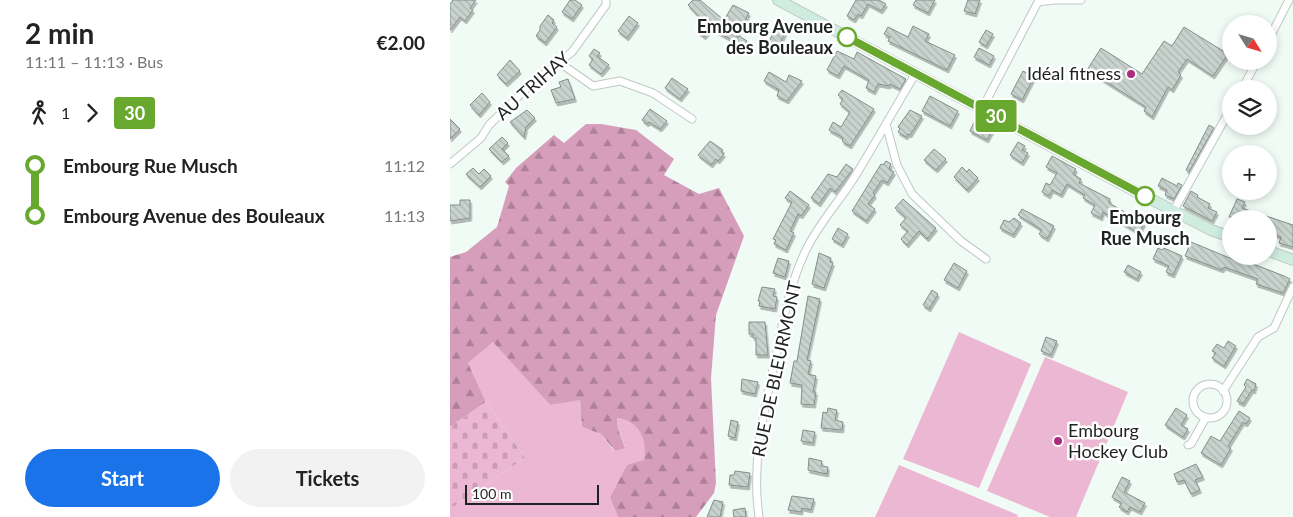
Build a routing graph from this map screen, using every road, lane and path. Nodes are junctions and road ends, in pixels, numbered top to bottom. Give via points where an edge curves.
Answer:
1 (606, 0) edge
2 (778, 0) edge
3 (1054, 0) edge
4 (1081, 0) edge
5 (1289, 0) edge
6 (1036, 1) edge
7 (1278, 21) edge
8 (560, 63) junction
9 (916, 73) junction
10 (982, 109) junction
11 (692, 120) dead end
12 (886, 124) junction
13 (1222, 124) edge
14 (450, 164) edge
15 (1174, 210) junction
16 (1222, 233) edge
17 (1277, 254) edge
18 (986, 259) dead end
19 (1293, 260) edge
20 (1293, 287) edge
21 (1223, 391) junction
22 (1206, 418) junction
23 (1188, 445) dead end
24 (759, 517) edge

1 - 8 street, AU TRIHAY via 606,5 572,52
2 - 9 street
3 - 4 street
3 - 6 street
5 - 7 street
6 - 10 street
8 - 11 street via 593,86 620,81 652,93
8 - 14 street, AU TRIHAY via 531,84 489,125 481,138
9 - 10 street
9 - 12 street, RUE DE BLEURMONT
10 - 15 street
12 - 18 street via 896,165 912,194 961,241
12 - 24 street, RUE DE BLEURMONT via 801,260 782,326 762,422 756,460 755,493
13 - 15 street
15 - 16 street
17 - 19 street
20 - 21 street via 1274,328 1258,337
21 - 22 street via 1227,399 1225,408 1218,416
21 - 22 street via 1210,384 1197,391 1195,409
22 - 23 street

